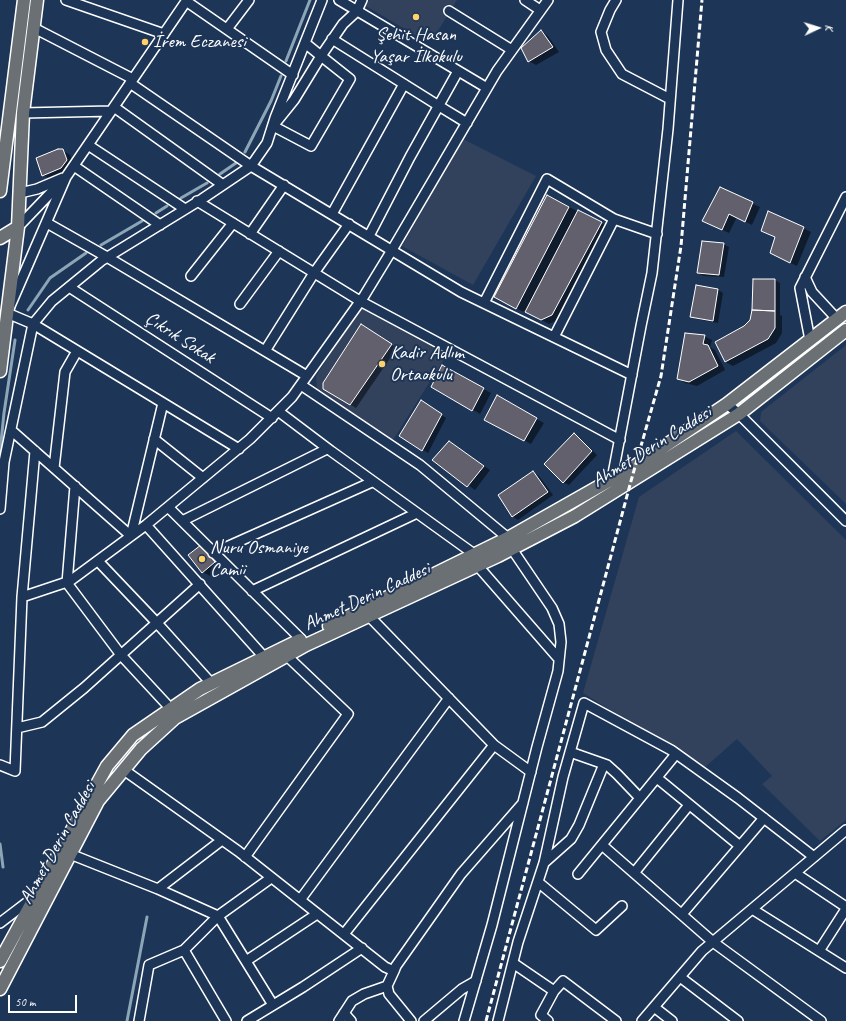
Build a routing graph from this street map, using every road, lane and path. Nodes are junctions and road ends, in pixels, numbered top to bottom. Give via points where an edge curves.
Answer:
1 (24, 0) edge
2 (37, 0) edge
3 (66, 0) edge
4 (249, 0) edge
5 (322, 0) edge
6 (339, 0) edge
7 (362, 0) edge
8 (525, 0) edge
9 (548, 0) edge
10 (616, 0) edge
11 (678, 0) edge
12 (186, 1) edge
13 (540, 10) junction
14 (357, 11) junction
15 (449, 11) dead end
16 (34, 28) junction
17 (227, 29) junction
18 (164, 34) junction
19 (332, 39) junction
20 (305, 43) junction
21 (512, 50) junction
22 (320, 56) junction
23 (458, 71) junction
24 (292, 75) junction
25 (132, 81) junction
26 (404, 84) junction
27 (487, 88) junction
28 (670, 99) junction
29 (439, 106) junction
30 (113, 109) junction
31 (23, 113) junction
32 (467, 123) junction
33 (273, 126) junction
34 (88, 145) junction
35 (74, 166) junction
36 (251, 166) junction
37 (66, 177) junction
38 (223, 185) junction
39 (284, 186) junction
40 (0, 191) edge
41 (20, 193) junction
42 (0, 194) edge
43 (846, 197) edge
44 (197, 202) junction
45 (185, 209) junction
46 (332, 214) junction
47 (614, 219) junction
48 (47, 223) junction
49 (233, 223) junction
50 (160, 224) junction
51 (349, 224) junction
52 (18, 227) junction
53 (250, 234) junction
54 (657, 234) junction
55 (369, 236) junction
56 (0, 238) edge
57 (392, 250) junction
58 (279, 252) junction
59 (107, 257) junction
60 (314, 273) junction
61 (191, 276) dead end
62 (805, 277) junction
63 (69, 287) junction
64 (360, 301) junction
65 (484, 303) junction
66 (240, 304) dead end
67 (7, 313) junction
68 (842, 315) edge
69 (33, 324) junction
70 (846, 330) edge
71 (554, 337) junction
72 (810, 340) junction
73 (77, 351) junction
74 (265, 351) junction
75 (0, 371) edge
76 (632, 375) junction
77 (307, 376) junction
78 (301, 385) junction
79 (163, 403) junction
80 (727, 404) junction
81 (275, 414) junction
82 (739, 414) junction
83 (11, 430) junction
84 (154, 439) junction
85 (620, 440) junction
86 (239, 449) junction
87 (327, 449) junction
88 (35, 451) junction
89 (54, 468) junction
90 (203, 478) junction
91 (612, 479) junction
92 (372, 482) junction
93 (74, 486) junction
94 (168, 507) junction
95 (0, 509) edge
96 (416, 513) junction
97 (182, 521) junction
98 (846, 521) edge
99 (146, 525) junction
100 (131, 536) junction
101 (510, 543) junction
102 (213, 553) junction
103 (476, 560) junction
104 (98, 561) junction
105 (67, 583) junction
106 (200, 584) junction
107 (252, 591) junction
108 (22, 598) junction
109 (369, 616) junction
110 (157, 623) junction
111 (301, 639) junction
112 (121, 655) junction
113 (287, 656) junction
114 (264, 657) junction
115 (559, 659) junction
116 (211, 683) junction
117 (449, 698) junction
118 (171, 709) junction
119 (17, 728) junction
120 (494, 745) junction
121 (570, 752) junction
122 (676, 754) junction
123 (604, 764) junction
124 (0, 765) edge
125 (124, 770) junction
126 (531, 772) junction
127 (657, 778) junction
128 (640, 798) junction
129 (524, 802) junction
130 (689, 805) junction
131 (764, 818) junction
132 (846, 830) edge
133 (222, 840) junction
134 (602, 845) junction
135 (740, 846) junction
136 (70, 854) junction
137 (245, 857) junction
138 (814, 857) junction
139 (544, 863) junction
140 (634, 873) junction
141 (795, 873) junction
142 (578, 874) dead end
143 (271, 878) junction
144 (538, 882) junction
145 (158, 889) junction
146 (36, 895) junction
147 (300, 900) junction
148 (622, 906) dead end
149 (846, 908) edge
150 (752, 910) junction
151 (317, 914) junction
152 (682, 914) junction
153 (218, 916) junction
154 (0, 923) edge
155 (344, 934) junction
156 (713, 942) junction
157 (362, 948) junction
158 (184, 950) junction
159 (819, 951) junction
160 (0, 961) edge
161 (246, 961) junction
162 (513, 962) junction
163 (846, 968) edge
164 (394, 971) junction
165 (680, 977) junction
166 (476, 981) junction
167 (387, 986) junction
168 (0, 989) edge
169 (554, 991) junction
170 (273, 1005) junction
171 (654, 1007) junction
172 (344, 1013) junction
173 (139, 1021) edge
174 (226, 1021) edge
175 (247, 1021) edge
176 (339, 1021) edge
177 (351, 1021) edge
178 (411, 1021) edge
179 (424, 1021) edge
180 (464, 1021) edge
181 (498, 1021) edge
182 (548, 1021) edge
183 (616, 1021) edge
184 (642, 1021) edge
185 (672, 1021) edge
186 (738, 1021) edge
187 (819, 1021) edge

1 - 40 main road
2 - 16 main road
3 - 18 street
4 - 17 street
5 - 20 street
6 - 14 street
7 - 14 street
8 - 13 street
9 - 13 street
10 - 28 street via 601,32 606,50 622,74
11 - 28 street
12 - 17 street
12 - 18 street
13 - 21 street
14 - 19 street
14 - 23 street
15 - 21 street
16 - 25 street
16 - 31 main road
17 - 24 street
18 - 25 street
19 - 22 street
19 - 26 street
20 - 22 street
20 - 24 street
21 - 27 street
22 - 33 street via 294,100
22 - 33 street via 350,80 311,146
23 - 27 street
23 - 29 street
24 - 33 street
25 - 30 street
25 - 36 street
26 - 29 street
26 - 46 street
27 - 32 street
28 - 54 street
29 - 32 street
29 - 55 street
30 - 31 street
30 - 34 street
30 - 38 street
31 - 41 main road
32 - 57 street
33 - 36 street via 267,143
34 - 35 street
34 - 45 street
35 - 37 street
35 - 50 street
36 - 38 street
36 - 39 street
37 - 41 street
37 - 48 street
37 - 52 street
38 - 44 street
39 - 46 street
39 - 53 street
41 - 42 main road
41 - 52 main road
43 - 62 street
44 - 45 street
44 - 49 street
45 - 50 street
46 - 51 street
47 - 54 street
47 - 65 street via 547,179
47 - 71 street
48 - 59 street
48 - 67 street
49 - 53 street
49 - 61 street
50 - 59 street
51 - 55 street
51 - 60 street
52 - 56 main road
52 - 67 main road
53 - 58 street
54 - 76 street
55 - 57 street
57 - 64 street
57 - 65 street
58 - 60 street
58 - 66 street
59 - 63 street
59 - 74 street
60 - 64 street
60 - 74 street
62 - 68 street via 812,292
62 - 72 street via 800,288
63 - 69 street via 52,301
63 - 81 street, Çıkrık Sokak
64 - 77 street
64 - 85 street
65 - 71 street
67 - 69 street
67 - 75 main road
68 - 72 main road, Ahmet Derin Caddesi
69 - 73 street
69 - 83 street
70 - 82 main road, Ahmet Derin Caddesi
71 - 76 street
72 - 80 main road, Ahmet Derin Caddesi
73 - 79 street
73 - 89 street via 65,372
74 - 77 street
76 - 85 street
77 - 78 street
78 - 81 street
78 - 101 street via 420,465
79 - 84 street
79 - 86 street
80 - 82 street
80 - 91 main road, Ahmet Derin Caddesi
81 - 86 street
81 - 87 street, Çıkrık Sokak
82 - 98 street
82 - 101 main road, Ahmet Derin Caddesi via 576,516
83 - 88 street
83 - 95 street via 4,462
84 - 90 street
84 - 100 street
85 - 91 street
86 - 90 street
87 - 92 street, Çıkrık Sokak
87 - 97 street
88 - 89 street
88 - 108 street
89 - 93 street
90 - 94 street
91 - 101 main road, Ahmet Derin Caddesi
92 - 96 street, Çıkrık Sokak
92 - 102 street
93 - 100 street
93 - 105 street
94 - 97 street
94 - 99 street
96 - 103 street, Çıkrık Sokak
96 - 107 street
97 - 102 street
99 - 100 street
99 - 106 street
100 - 104 street
101 - 103 main road, Ahmet Derin Caddesi
101 - 115 street via 552,608 560,630
102 - 107 street
103 - 109 main road, Ahmet Derin Caddesi
103 - 111 main road, Ahmet Derin Caddesi
103 - 115 street, Çıkrık Sokak
104 - 105 street
104 - 110 street
105 - 108 street
105 - 112 street
106 - 110 street
106 - 114 street
107 - 111 street
108 - 119 street
109 - 113 main road, Ahmet Derin Caddesi
109 - 117 street
110 - 112 street
110 - 116 street
111 - 114 main road, Ahmet Derin Caddesi
112 - 118 street
112 - 119 street via 42,722
113 - 125 main road, Ahmet Derin Caddesi via 175,718 141,749
113 - 137 street via 348,714
114 - 116 main road, Ahmet Derin Caddesi
115 - 126 street
116 - 118 main road, Ahmet Derin Caddesi
117 - 120 street
117 - 147 street
118 - 146 main road, Ahmet Derin Caddesi via 133,735 107,766
119 - 124 street via 15,771
120 - 126 street
120 - 155 street
121 - 122 street via 584,703
121 - 123 street
121 - 139 street
122 - 127 street
122 - 131 street
123 - 128 street via 618,774
123 - 139 street via 571,839
125 - 133 street
125 - 136 main road, Ahmet Derin Caddesi via 98,801
126 - 129 street
127 - 128 street
127 - 130 street
128 - 134 street
129 - 164 street via 460,874
129 - 166 street
130 - 135 street
130 - 140 street
131 - 135 street
131 - 138 street
132 - 138 street
133 - 137 street
133 - 145 street
134 - 140 street
134 - 142 street
135 - 152 street
136 - 145 street
136 - 168 main road, Ahmet Derin Caddesi
137 - 143 street
138 - 141 street
139 - 144 street
140 - 152 street
141 - 149 street
141 - 150 street
143 - 147 street
143 - 153 street
144 - 148 street via 596,930
144 - 162 street
145 - 153 street
146 - 154 street
146 - 160 main road, Ahmet Derin Caddesi
147 - 151 street
149 - 159 street
150 - 156 street
150 - 159 street
151 - 155 street
151 - 161 street
152 - 156 street
153 - 158 street
153 - 161 street
155 - 157 street
156 - 165 street
156 - 187 street
157 - 164 street via 385,967
157 - 170 street
158 - 173 street via 149,965
158 - 174 street
159 - 163 street
161 - 170 street
162 - 169 street
162 - 181 street
164 - 167 street
165 - 171 street
165 - 186 street
166 - 179 street
166 - 180 street
167 - 172 street via 352,1001
167 - 178 street via 389,994
169 - 182 street via 541,1015
169 - 183 street via 562,981
170 - 175 street
171 - 184 street
171 - 185 street
172 - 176 street
172 - 177 street

